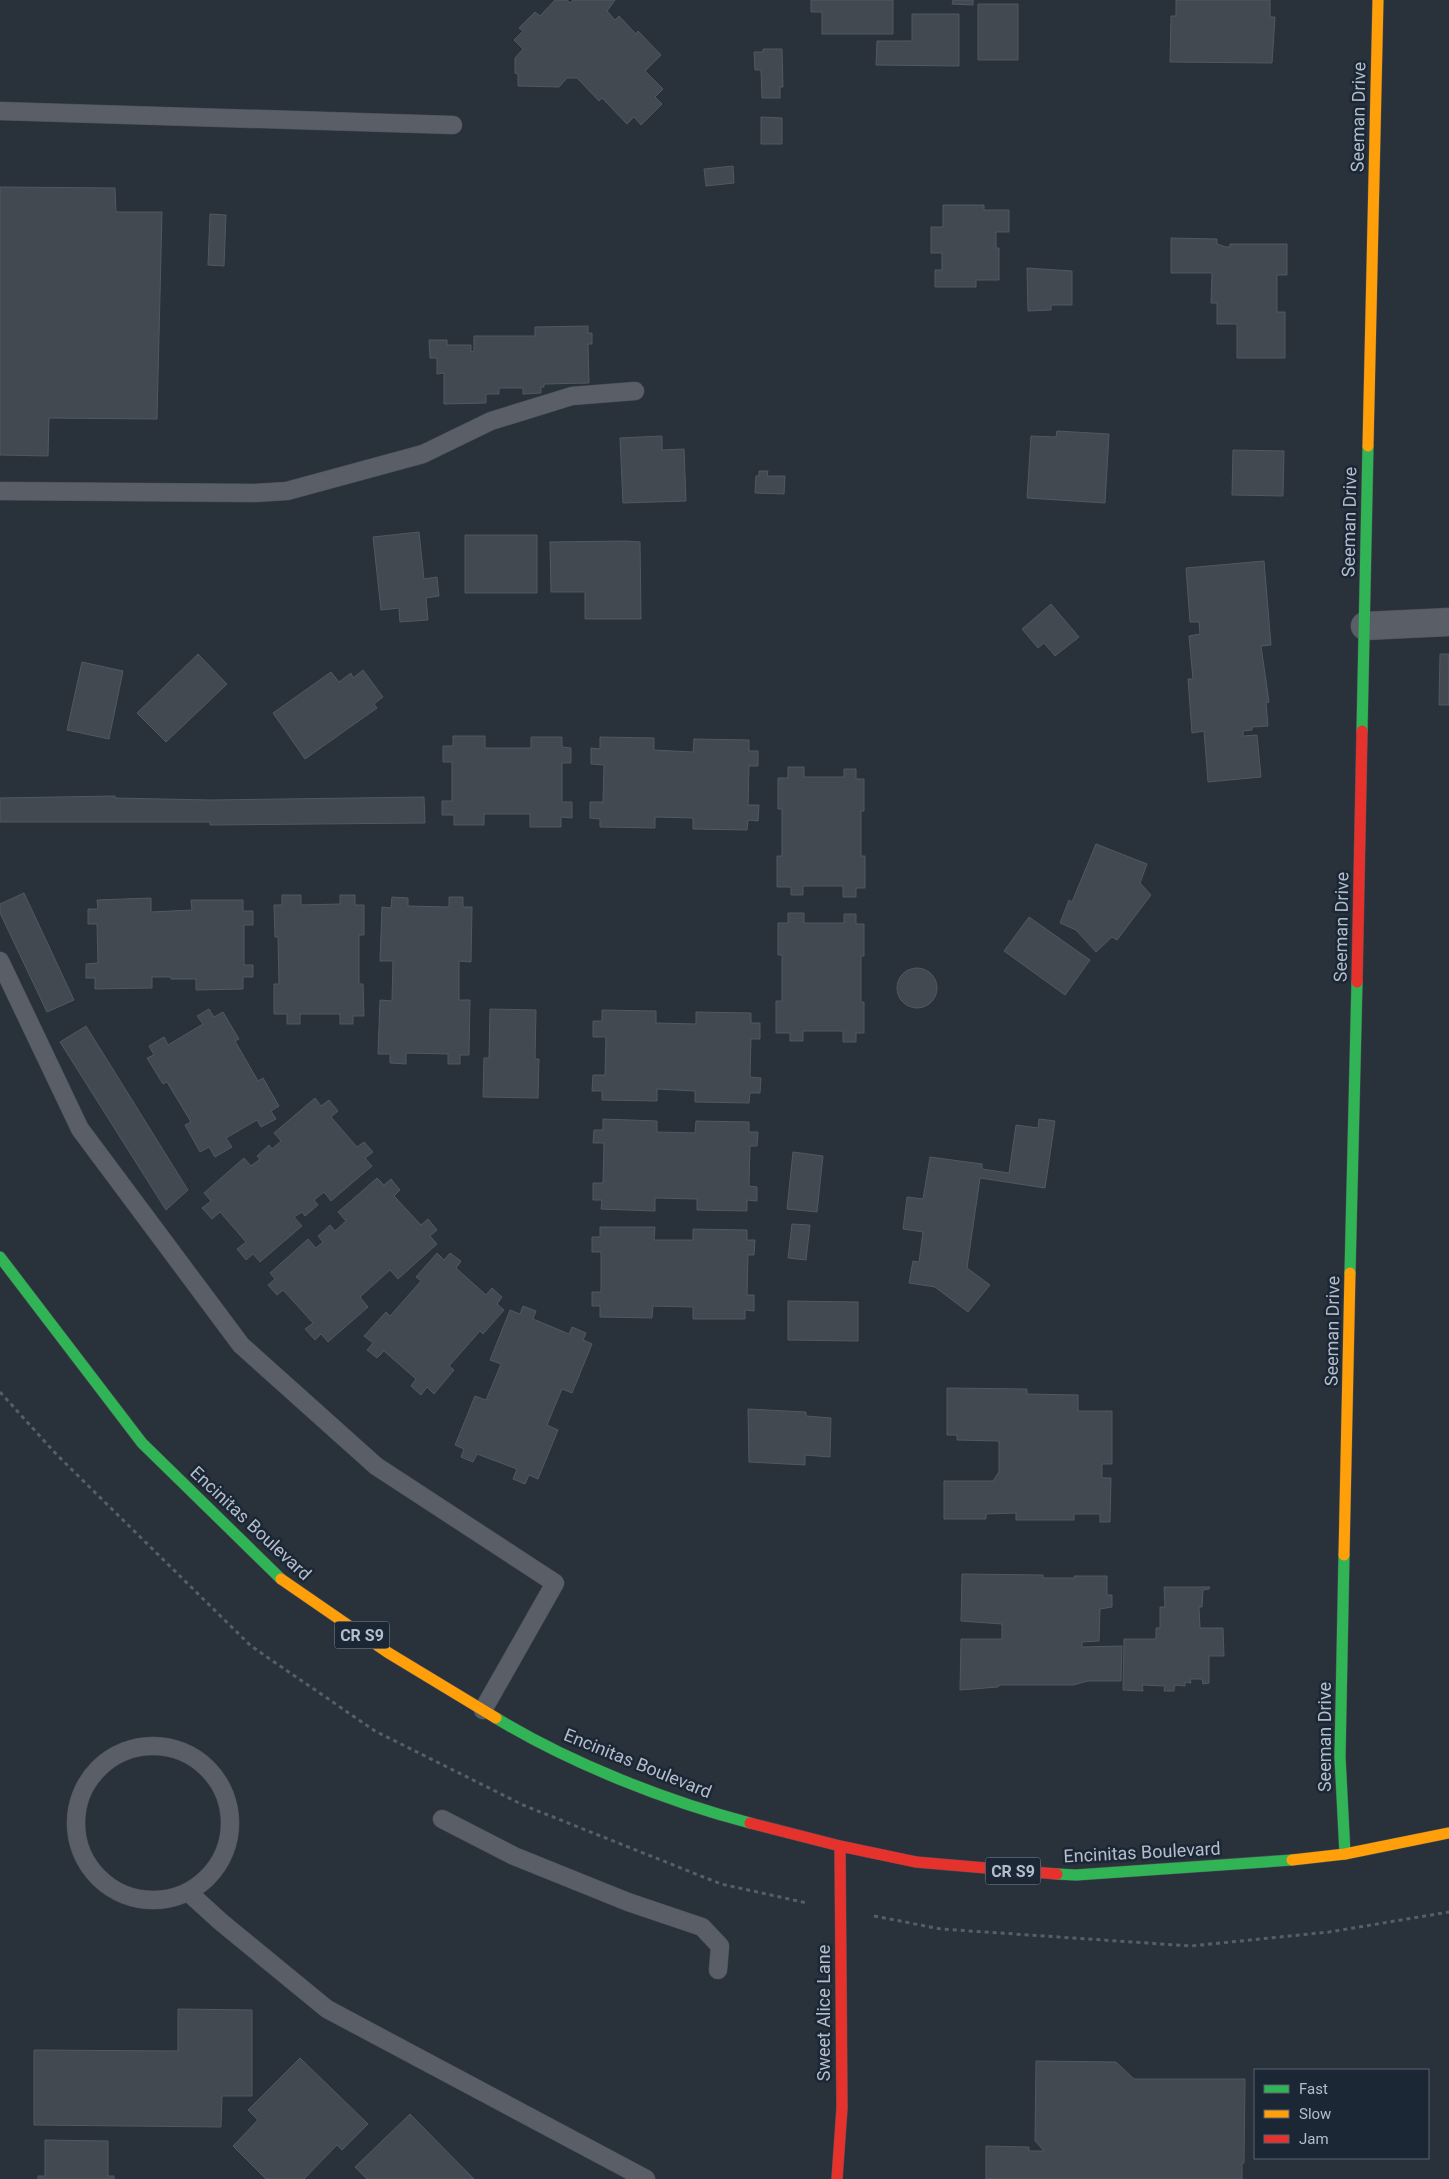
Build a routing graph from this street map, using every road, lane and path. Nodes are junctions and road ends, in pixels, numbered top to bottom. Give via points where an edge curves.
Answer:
1 (1378, 0) edge
2 (0, 111) edge
3 (453, 125) dead end
4 (634, 390) dead end
5 (0, 491) edge
6 (1449, 622) edge
7 (1365, 626) junction
8 (0, 961) edge
9 (0, 1257) edge
10 (483, 1710) junction
11 (442, 1819) dead end
12 (1449, 1833) edge
13 (840, 1846) junction
14 (1345, 1854) junction
15 (188, 1892) junction
16 (718, 1970) dead end
17 (646, 2179) edge
18 (837, 2179) edge

1 - 7 street, Seeman Drive
2 - 3 lane
4 - 5 lane via 572,396 491,421 423,454 287,491
6 - 7 street
7 - 14 street, Seeman Drive via 1340,1748
8 - 10 lane via 80,1129 241,1345 376,1466 556,1583
9 - 10 street, Encinitas Boulevard / CR S9 via 142,1443 284,1582 387,1652
10 - 13 street, Encinitas Boulevard / CR S9 via 593,1767 701,1808
11 - 16 lane via 514,1856 628,1902 702,1927 720,1946
12 - 14 street, Encinitas Boulevard / CR S9
13 - 14 street, Encinitas Boulevard / CR S9 via 916,1862 1076,1874 1245,1865
13 - 18 street, Sweet Alice Lane via 842,2108
15 - 15 lane via 207,1878 221,1859 229,1836 229,1812 222,1790 208,1770 188,1754 163,1747 136,1748 112,1757 92,1774 79,1798 75,1823 80,1849 93,1871 112,1889 137,1898 163,1899
15 - 17 lane via 327,2009

